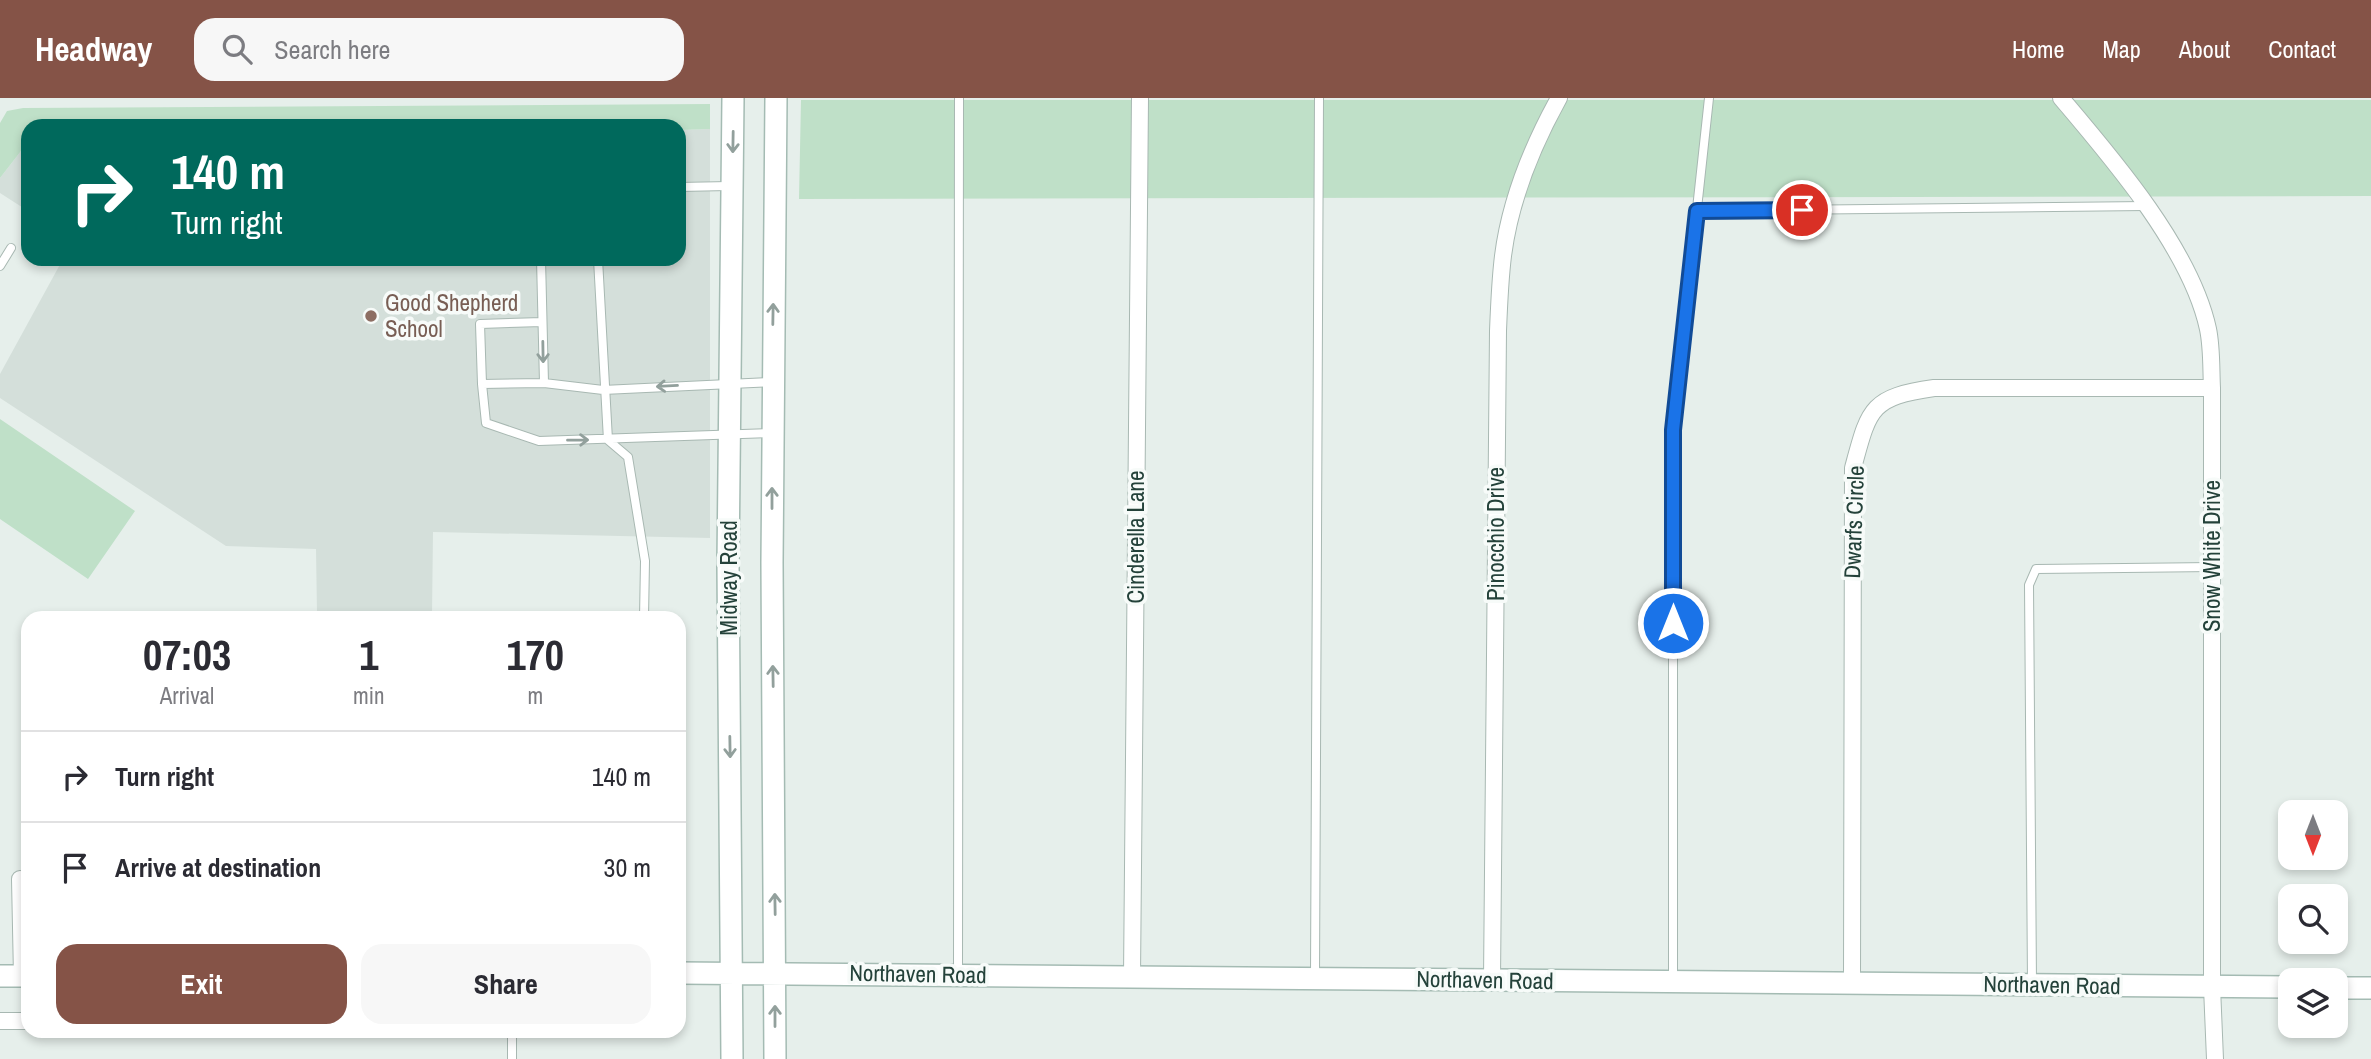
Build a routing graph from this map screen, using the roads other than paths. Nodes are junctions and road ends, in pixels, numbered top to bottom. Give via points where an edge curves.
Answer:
1 (733, 98) edge
2 (776, 98) edge
3 (959, 98) edge
4 (1140, 98) edge
5 (1319, 98) edge
6 (1559, 98) edge
7 (1709, 98) edge
8 (2062, 98) edge
9 (732, 186) junction
10 (686, 187) edge
11 (2146, 206) junction
12 (1697, 211) junction
13 (11, 248) dead end
14 (0, 266) edge
15 (541, 266) edge
16 (598, 266) edge
17 (542, 323) junction
18 (772, 382) junction
19 (544, 383) junction
20 (730, 383) junction
21 (482, 384) junction
22 (2212, 388) junction
23 (603, 390) junction
24 (730, 433) junction
25 (772, 433) junction
26 (608, 440) junction
27 (2213, 567) junction
28 (644, 611) edge
29 (20, 879) dead end
30 (21, 898) edge
31 (732, 972) junction
32 (775, 972) junction
33 (686, 973) edge
34 (958, 975) junction
35 (0, 976) edge
36 (21, 976) edge
37 (1132, 977) junction
38 (1315, 978) junction
39 (1492, 980) junction
40 (1673, 981) junction
41 (1852, 983) junction
42 (2032, 985) junction
43 (2212, 987) junction
44 (2278, 987) edge
45 (2348, 988) edge
46 (2371, 988) edge
47 (0, 1021) edge
48 (21, 1021) edge
49 (512, 1038) edge
50 (512, 1059) edge
51 (732, 1059) edge
52 (775, 1059) edge
53 (2215, 1059) edge

1 -> 9 main road, Midway Road
18 -> 2 main road, Midway Road
3 - 34 lane
4 - 37 street, Cinderella Lane
5 - 38 lane
6 - 39 street, Pinocchio Drive via 1542,128 1519,191 1503,254 1498,331
7 - 12 lane
8 - 11 street, Snow White Drive
9 - 10 lane
9 - 20 main road, Midway Road
11 - 12 lane
11 - 22 street, Snow White Drive via 2187,269 2208,329
12 - 40 lane via 1673,430
13 - 14 lane
15 - 17 lane
16 - 23 lane
17 -> 19 lane
17 - 21 lane via 480,324
18 - 20 lane
18 - 25 main road, Midway Road
19 - 21 lane
19 - 23 lane
20 -> 23 lane
20 - 24 main road, Midway Road
21 -> 26 lane via 486,423 539,441
22 - 27 street, Snow White Drive
22 - 41 street, Dwarfs Circle via 1934,388 1896,393 1867,417 1853,468
23 - 26 lane
24 - 25 lane
24 - 26 lane
24 -> 31 main road, Midway Road
32 -> 25 main road, Midway Road
26 - 28 lane via 628,457 645,561
27 - 42 lane via 2036,569 2029,585
27 - 43 street, Snow White Drive
29 - 30 street
31 - 32 main road, Northaven Road
31 - 33 main road, Northaven Road
31 - 51 main road, Midway Road
32 - 34 main road, Northaven Road
52 -> 32 main road, Midway Road
34 - 37 main road, Northaven Road
35 - 36 main road
37 - 38 main road, Northaven Road
38 - 39 main road, Northaven Road
39 - 40 main road, Northaven Road
40 - 41 main road, Northaven Road
41 - 42 main road, Northaven Road
42 - 43 main road, Northaven Road
43 - 44 main road, Northaven Road
43 - 53 street, Snow White Drive
45 - 46 main road
47 - 48 street
49 - 50 lane

